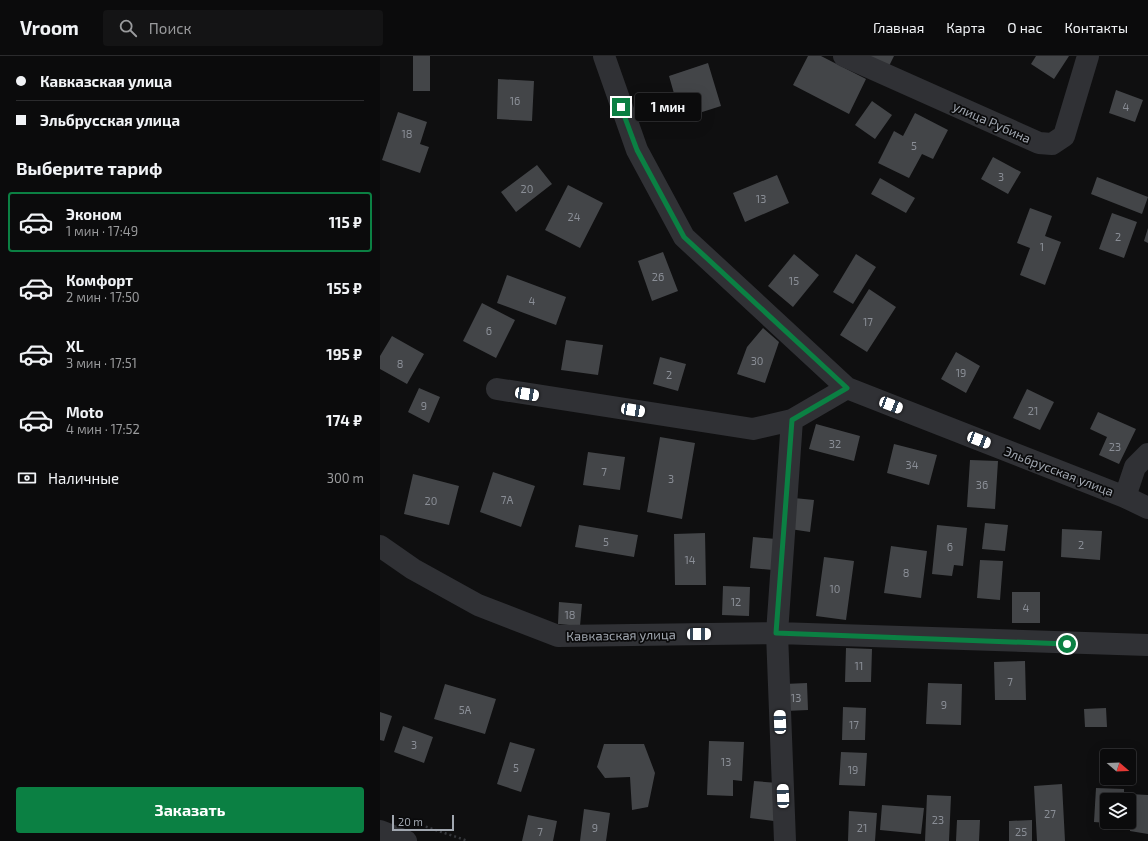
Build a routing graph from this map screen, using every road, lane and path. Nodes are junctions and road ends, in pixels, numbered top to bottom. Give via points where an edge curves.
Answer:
1 (604, 56) edge
2 (844, 56) edge
3 (1088, 56) edge
4 (847, 388) junction
5 (497, 389) dead end
6 (792, 420) junction
7 (1148, 454) edge
8 (1125, 497) junction
9 (1148, 508) edge
10 (380, 546) edge
11 (776, 633) junction
12 (1148, 645) edge
13 (420, 825) dead end
14 (380, 831) edge
15 (406, 841) edge
16 (468, 841) edge
17 (785, 841) edge

1 - 4 street, Эльбрусская улица via 637,150 684,237
2 - 3 street, улица Рубина via 1039,143 1052,144 1064,136
4 - 6 street
4 - 8 street, Эльбрусская улица
5 - 6 street via 753,429
6 - 11 street
7 - 8 street via 1135,467
8 - 9 street, Эльбрусская улица
10 - 11 street, Кавказская улица via 413,569 478,605 558,636
11 - 12 street, Кавказская улица
11 - 17 street
13 - 16 path
14 - 15 street

